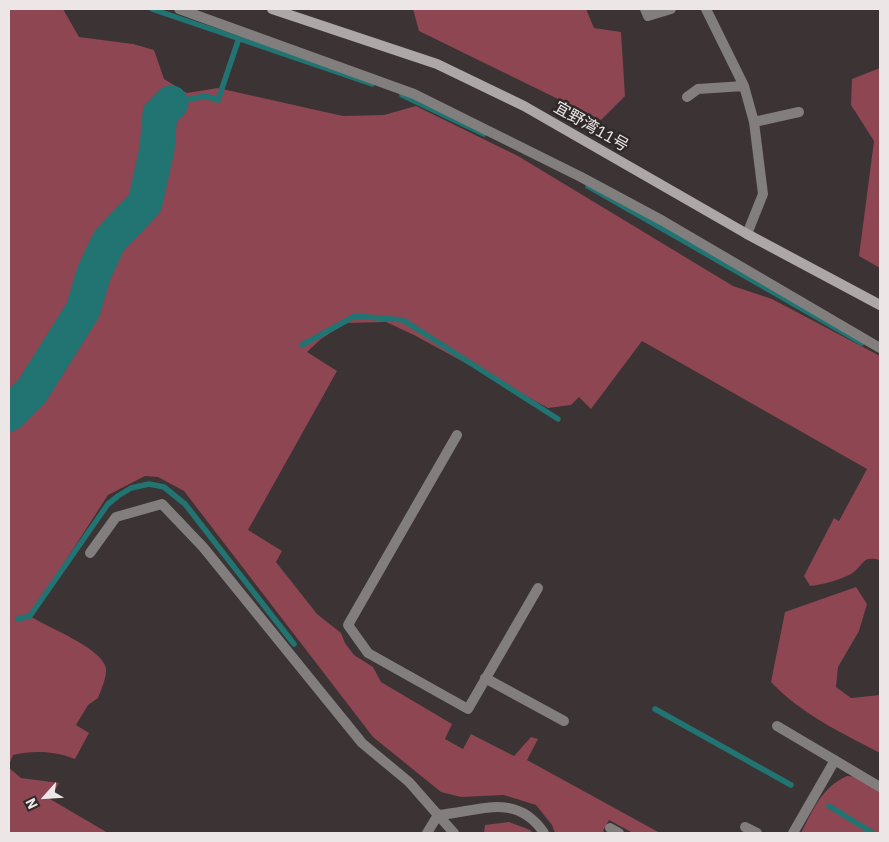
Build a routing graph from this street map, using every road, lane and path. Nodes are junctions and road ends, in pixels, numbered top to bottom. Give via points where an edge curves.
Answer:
1 (179, 9) edge
2 (272, 9) edge
3 (645, 9) edge
4 (671, 9) edge
5 (706, 9) edge
6 (744, 86) junction
7 (687, 97) dead end
8 (799, 112) dead end
9 (754, 122) junction
10 (747, 234) junction
11 (880, 305) edge
12 (880, 348) edge
13 (457, 435) dead end
14 (90, 553) dead end
15 (538, 588) dead end
16 (485, 678) junction
17 (564, 720) dead end
18 (777, 726) dead end
19 (835, 760) junction
20 (880, 787) edge
21 (438, 815) junction
22 (745, 827) dead end
23 (426, 833) edge
24 (454, 833) edge
25 (544, 833) edge
26 (757, 833) edge
27 (793, 833) edge

1 - 12 street via 414,94 662,221
2 - 10 street, 宜野湾11号 via 437,64 524,106
3 - 4 street via 648,16
5 - 6 street
6 - 7 street via 698,90
6 - 9 street
8 - 9 street
9 - 10 street via 763,194
10 - 11 street, 宜野湾11号
13 - 16 street via 348,625 368,653 468,709
14 - 21 street via 116,517 162,504 203,547 362,743 408,782
15 - 16 street
16 - 17 street
18 - 19 street
19 - 20 street
19 - 27 street
21 - 23 street
21 - 24 street
21 - 25 street via 498,806 518,810
22 - 26 street

